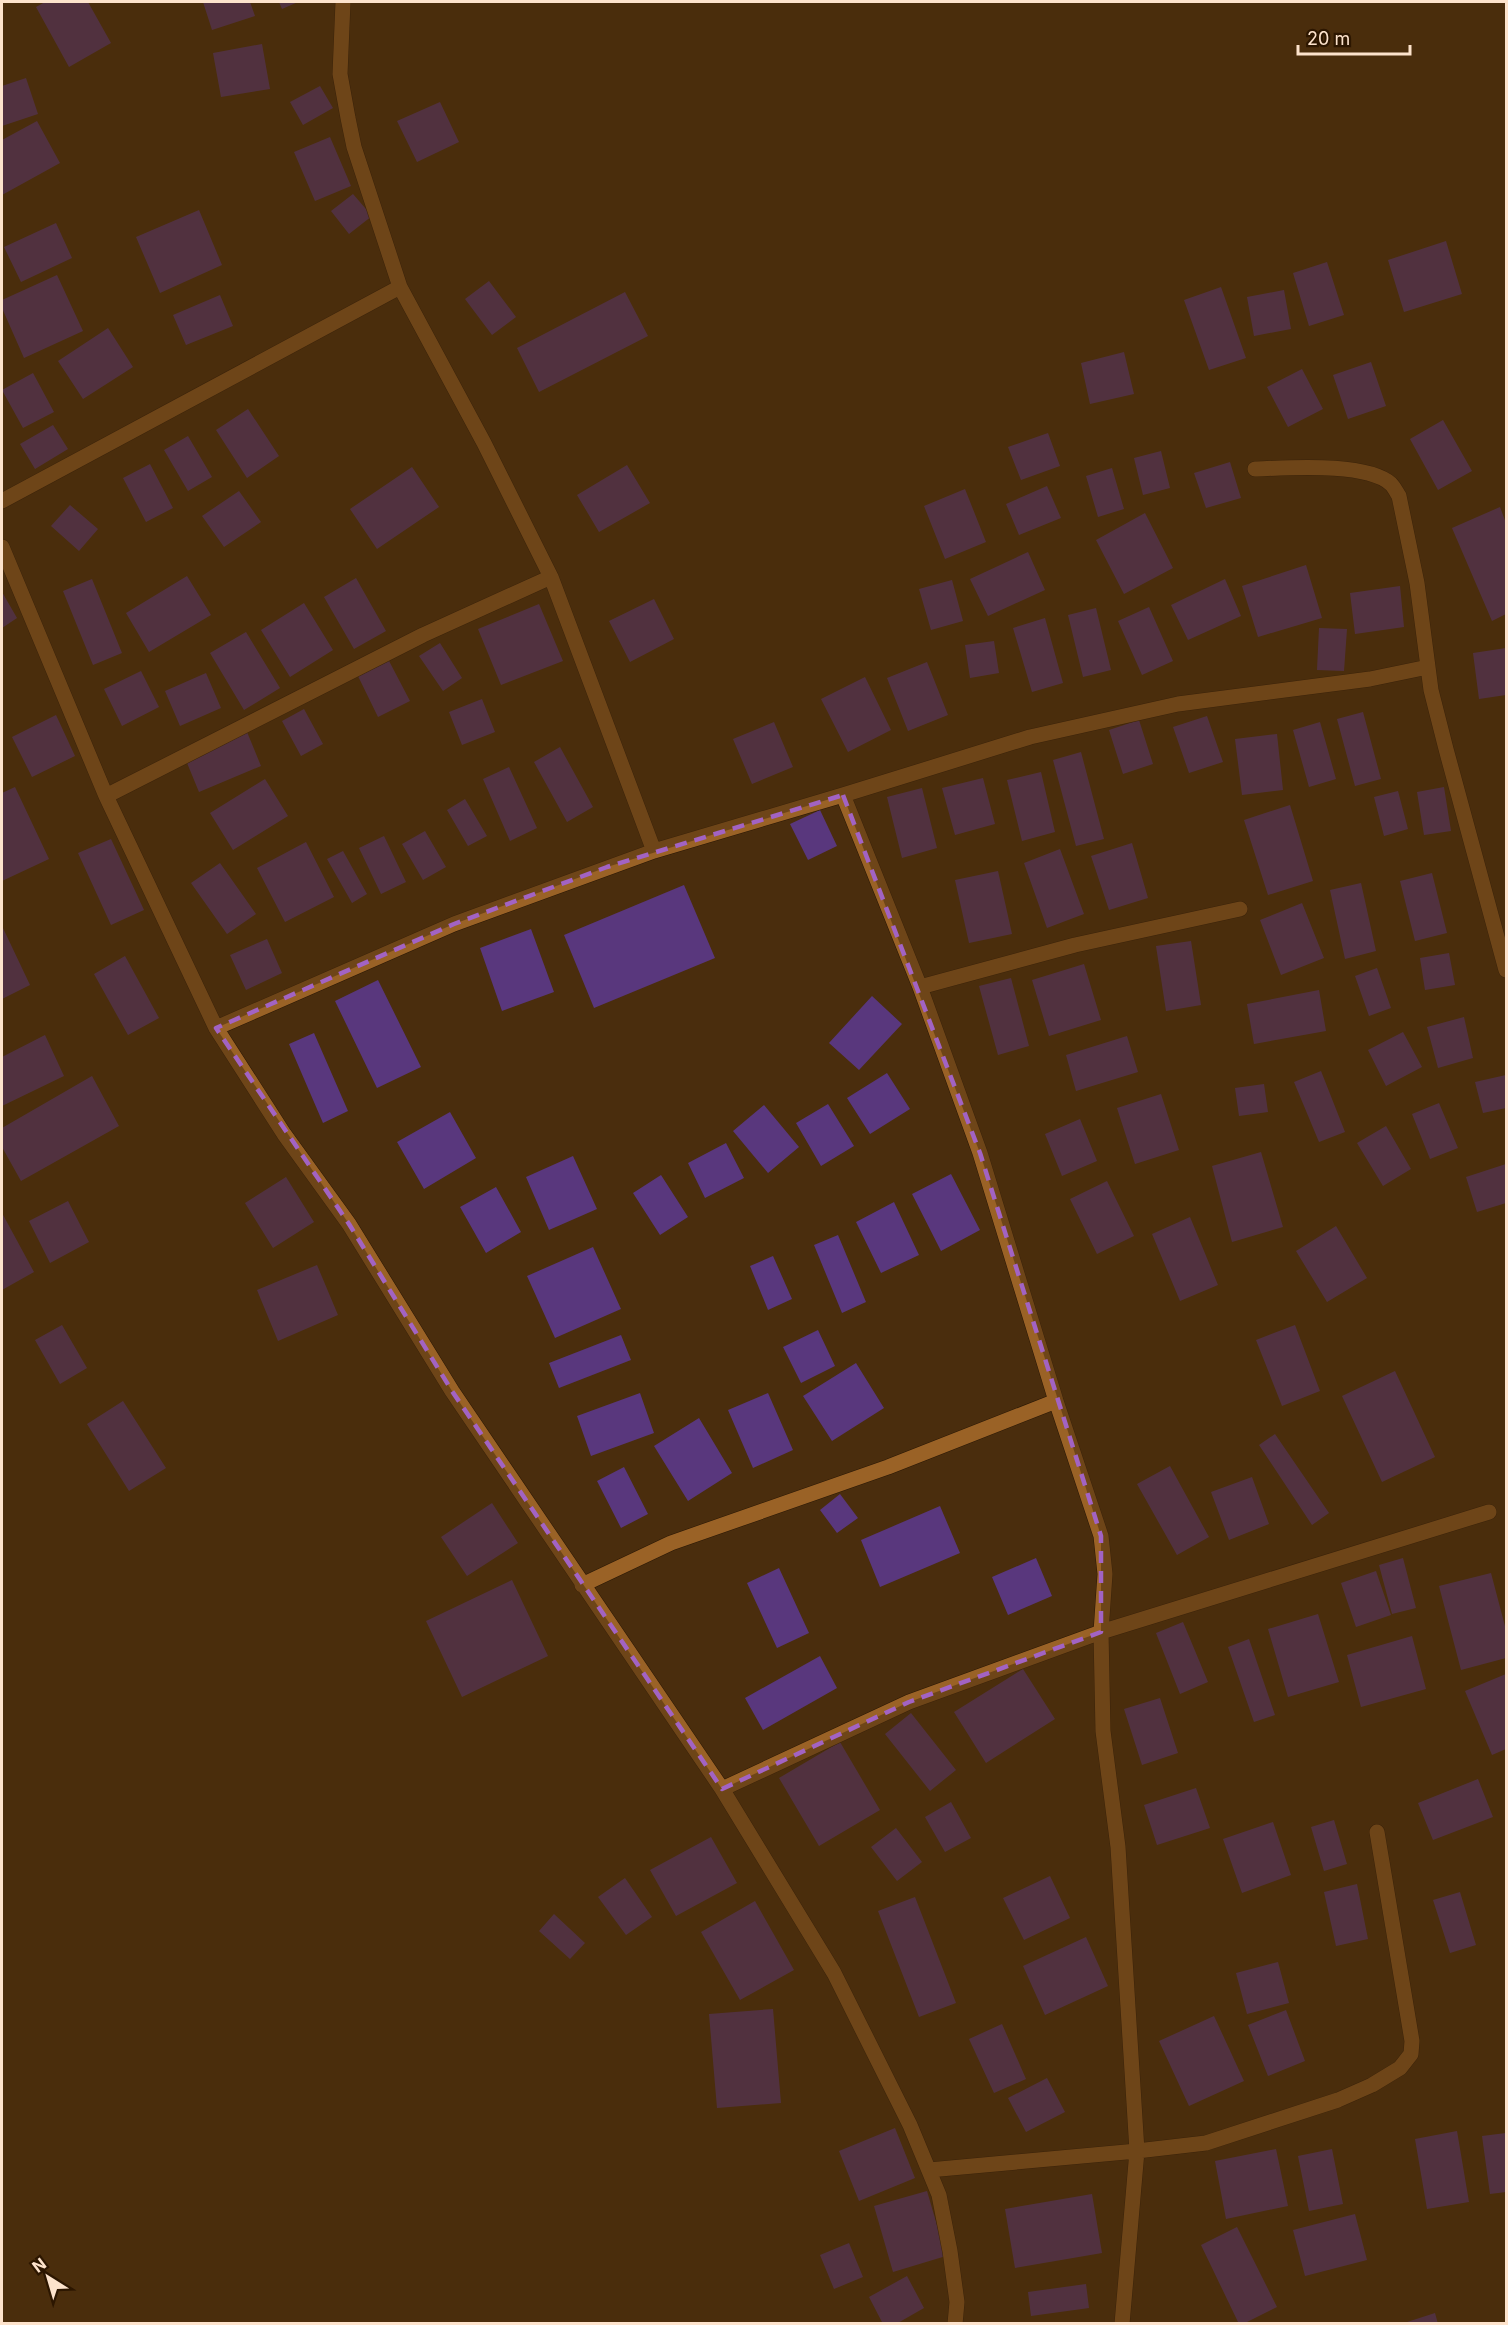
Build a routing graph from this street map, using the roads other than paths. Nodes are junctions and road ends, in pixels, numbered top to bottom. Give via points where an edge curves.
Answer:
1 (343, 2) edge
2 (400, 287) junction
3 (1255, 469) dead end
4 (2, 501) edge
5 (2, 547) edge
6 (551, 577) junction
7 (1428, 667) junction
8 (843, 795) junction
9 (106, 796) junction
10 (654, 851) junction
11 (1240, 909) dead end
12 (1506, 970) edge
13 (920, 987) junction
14 (216, 1028) junction
15 (1056, 1401) junction
16 (1490, 1512) dead end
17 (582, 1585) junction
18 (1101, 1632) junction
19 (722, 1789) junction
20 (1377, 1832) dead end
21 (1137, 2151) junction
22 (929, 2170) junction
23 (955, 2324) edge
24 (1122, 2324) edge

1 - 2 street via 340,74 348,118
2 - 4 street
2 - 6 street
3 - 7 street via 1328,468 1371,474 1391,484 1399,496 1417,583
5 - 9 street
6 - 9 street via 423,635
6 - 10 street
7 - 8 street via 1370,679 1178,704 1030,737
7 - 12 street via 1446,749
8 - 10 street
8 - 13 street
9 - 14 street
10 - 14 street via 454,924
11 - 13 street via 1075,945
13 - 15 street via 980,1153
14 - 17 street via 284,1134 349,1224 452,1391
15 - 17 street via 888,1467 671,1543
15 - 18 street via 1101,1536 1105,1574
16 - 18 street
17 - 19 street
18 - 19 street via 909,1702
18 - 21 street via 1103,1731 1118,1847
19 - 22 street via 834,1973
20 - 21 street via 1409,2017 1411,2054 1389,2075 1338,2100 1206,2143
21 - 22 street
21 - 24 street
22 - 23 street via 939,2196 950,2252 957,2302

